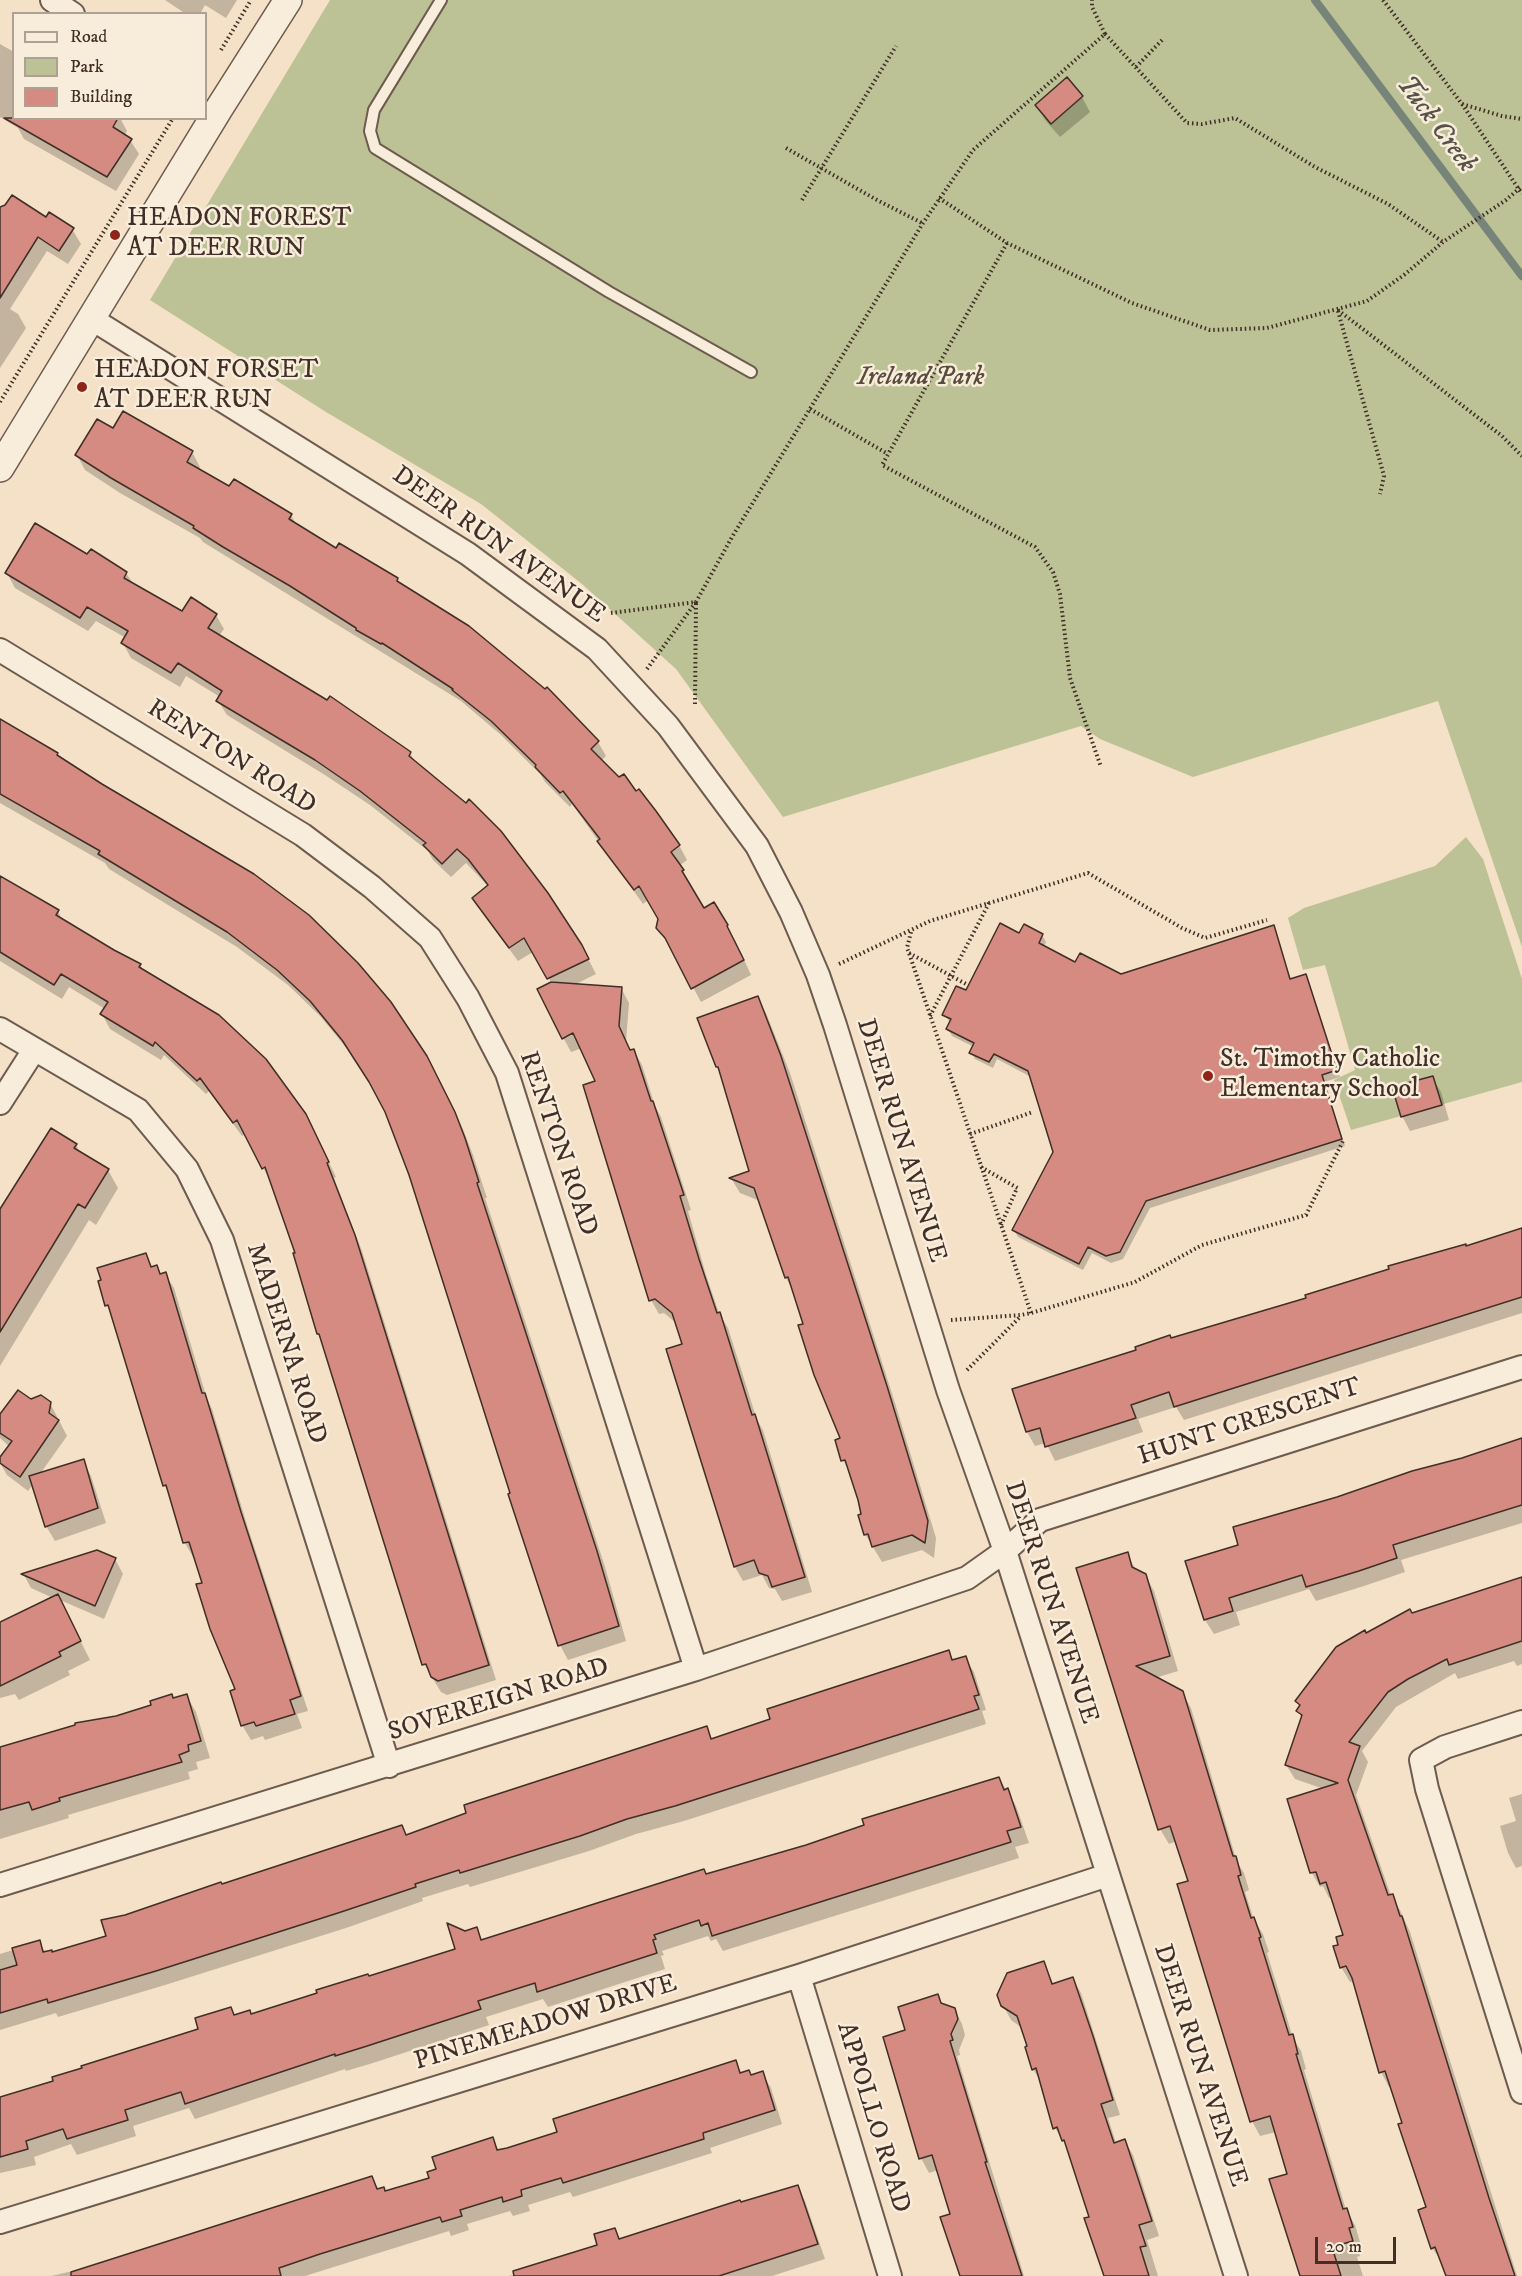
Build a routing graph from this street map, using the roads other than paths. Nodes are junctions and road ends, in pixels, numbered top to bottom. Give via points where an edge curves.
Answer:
1 (51, 0) edge
2 (288, 0) edge
3 (441, 0) edge
4 (70, 12) edge
5 (213, 103) edge
6 (203, 120) edge
7 (92, 319) junction
8 (751, 372) dead end
9 (0, 468) edge
10 (0, 650) edge
11 (0, 1029) edge
12 (34, 1050) junction
13 (0, 1103) edge
14 (1522, 1367) edge
15 (1005, 1551) junction
16 (696, 1669) junction
17 (1522, 1722) edge
18 (389, 1766) junction
19 (1107, 1875) junction
20 (0, 1884) edge
21 (799, 1976) junction
22 (1522, 2092) edge
23 (0, 2222) edge
24 (890, 2276) edge
25 (1236, 2276) edge

1 - 4 street
2 - 5 street
3 - 8 lane via 374,110 370,131 375,148 609,292
6 - 7 street
7 - 9 street
7 - 15 street, DEER RUN AVENUE via 468,554 597,649 668,726 757,846 818,975 948,1390
10 - 16 street, RENTON ROAD via 303,835 372,886 430,938 468,998 507,1073
11 - 12 street, MADERNA ROAD
12 - 13 street
12 - 18 street, MADERNA ROAD via 138,1110 187,1170 212,1220 226,1251
14 - 15 street, HUNT CRESCENT via 1040,1520
15 - 16 street, SOVEREIGN ROAD via 967,1578
15 - 19 street, DEER RUN AVENUE
16 - 18 street, SOVEREIGN ROAD
17 - 22 street via 1445,1747 1421,1760
18 - 20 street, SOVEREIGN ROAD
19 - 21 street, PINEMEADOW DRIVE
19 - 25 street, DEER RUN AVENUE
21 - 23 street, PINEMEADOW DRIVE
21 - 24 street, APPOLLO ROAD

